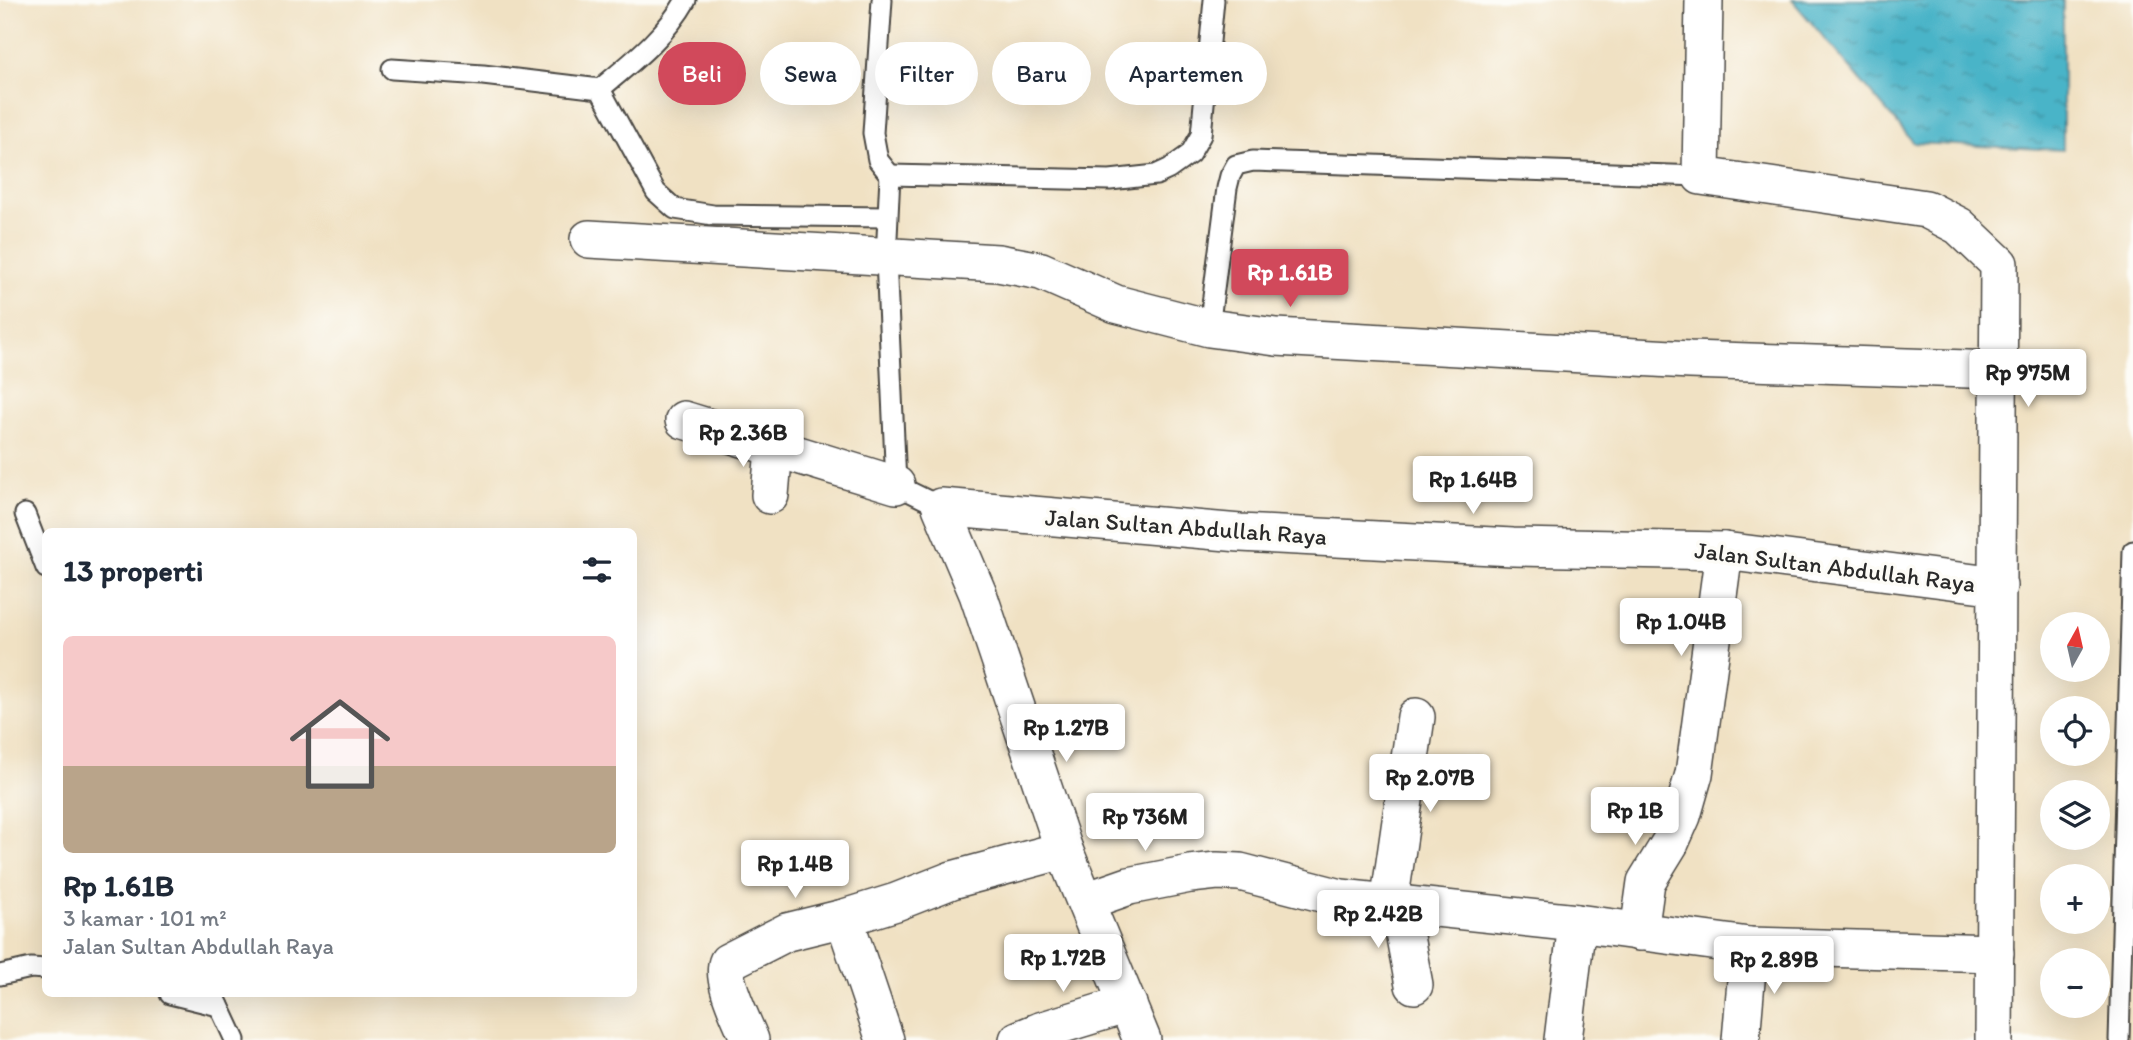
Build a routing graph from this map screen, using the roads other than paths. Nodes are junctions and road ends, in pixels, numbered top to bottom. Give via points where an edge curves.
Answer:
1 (686, 0) edge
2 (883, 0) edge
3 (1214, 0) edge
4 (1704, 0) edge
5 (392, 69) dead end
6 (600, 89) junction
7 (890, 174) junction
8 (1701, 176) junction
9 (887, 217) junction
10 (589, 239) dead end
11 (886, 258) junction
12 (1209, 328) junction
13 (1999, 370) junction
14 (684, 420) dead end
15 (774, 448) junction
16 (896, 485) junction
17 (770, 495) dead end
18 (941, 507) junction
19 (25, 514) dead end
20 (1724, 551) junction
21 (2133, 551) edge
22 (42, 558) edge
23 (1998, 586) junction
24 (1416, 717) dead end
25 (1064, 850) junction
26 (1086, 901) junction
27 (1394, 904) junction
28 (844, 918) junction
29 (1577, 923) junction
30 (1639, 932) junction
31 (1749, 946) junction
32 (1995, 953) junction
33 (42, 969) edge
34 (0, 975) edge
35 (1414, 985) dead end
36 (193, 997) edge
37 (216, 1000) edge
38 (1128, 1004) junction
39 (235, 1040) edge
40 (750, 1040) edge
41 (885, 1040) edge
42 (1018, 1040) edge
43 (1142, 1040) edge
44 (1563, 1040) edge
45 (1741, 1040) edge
46 (1994, 1040) edge
47 (2119, 1040) edge

1 - 6 lane via 643,53
2 - 7 lane via 873,133 878,160
3 - 7 lane via 1201,135 1190,154 1169,169 1110,180
4 - 8 street
5 - 6 lane
6 - 9 lane via 656,192 675,209 713,215
7 - 9 lane
8 - 12 lane via 1253,161 1236,165 1227,188
8 - 13 street via 1926,209 1959,226 1999,264
9 - 11 lane
10 - 11 street
11 - 12 street via 998,263 1041,271 1116,304
11 - 16 lane
12 - 13 street via 1276,337 1663,359
13 - 23 street
14 - 15 street
15 - 16 street
15 - 17 street
16 - 18 lane
18 - 20 street, Jalan Sultan Abdullah Raya via 1240,533 1513,547
18 - 25 street via 978,594
19 - 22 lane
20 - 23 street, Jalan Sultan Abdullah Raya
20 - 30 street via 1694,774 1682,816 1646,882
21 - 47 lane
23 - 32 street
24 - 27 street
25 - 26 street
25 - 28 street via 952,880
26 - 27 street via 1129,886 1217,871 1240,872 1341,898
26 - 38 street
27 - 29 street
27 - 35 street
28 - 40 street via 787,932 728,962 727,980
28 - 41 street
29 - 30 street
29 - 44 street
30 - 31 street
31 - 32 street
31 - 45 street
32 - 46 street
33 - 34 lane
36 - 37 lane
37 - 39 lane
38 - 42 street
38 - 43 street

